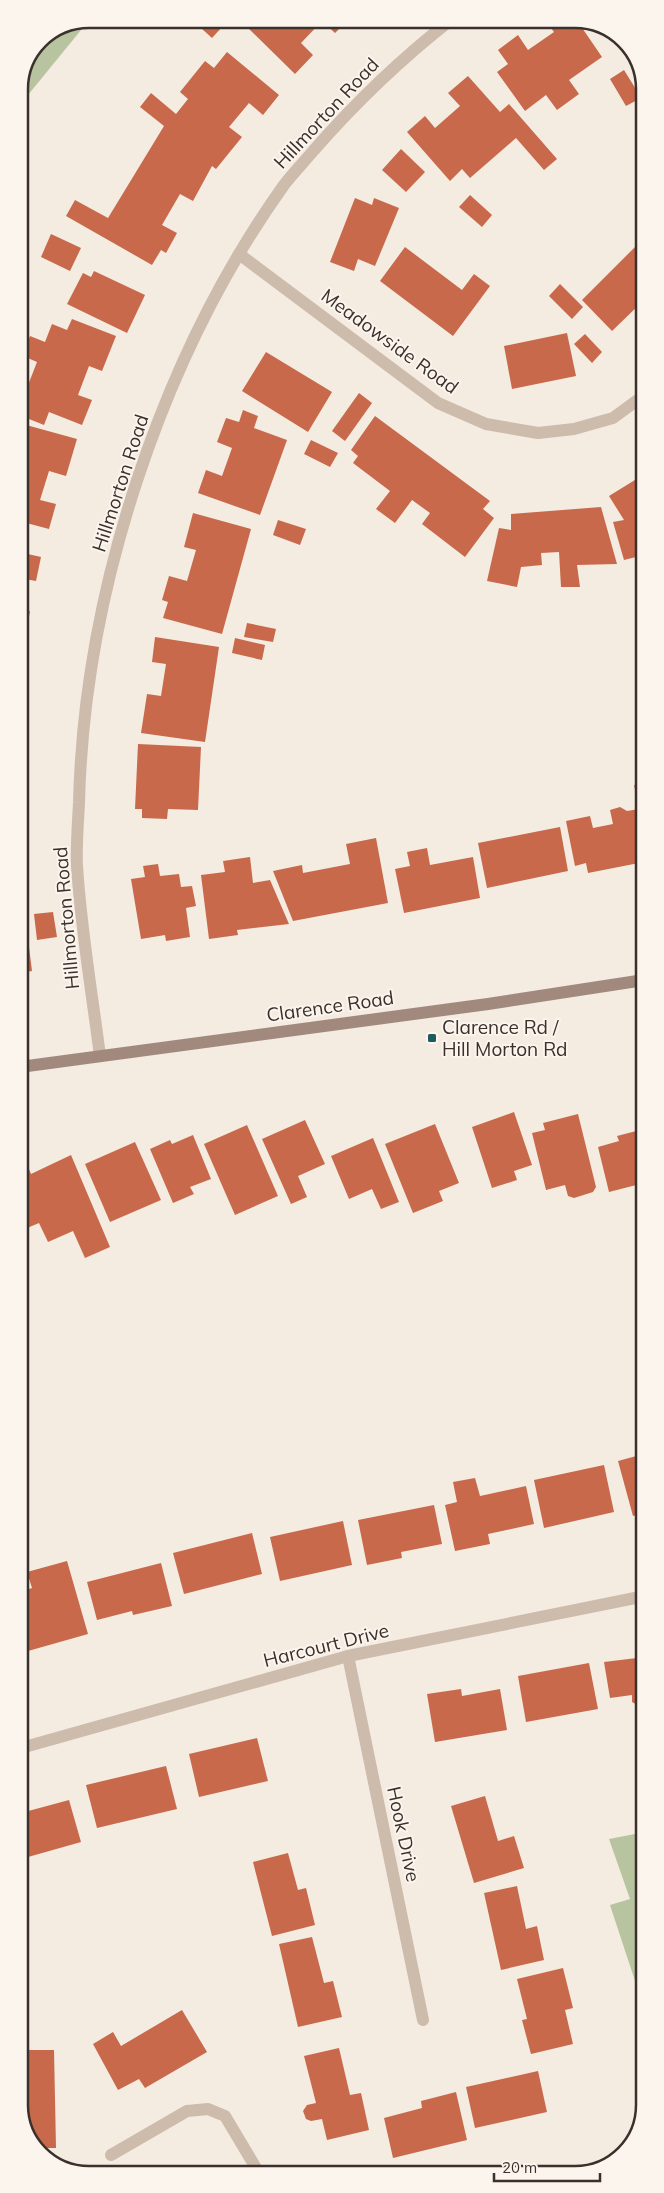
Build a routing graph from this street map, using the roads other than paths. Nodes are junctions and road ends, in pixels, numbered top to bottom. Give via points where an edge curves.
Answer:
1 (441, 28) edge
2 (239, 254) junction
3 (636, 401) edge
4 (636, 981) edge
5 (100, 1056) junction
6 (27, 1066) edge
7 (636, 1598) edge
8 (348, 1656) junction
9 (27, 1746) edge
10 (423, 2020) dead end
11 (111, 2155) dead end
12 (254, 2165) edge

1 - 2 street, Hillmorton Road via 345,115 285,184
2 - 3 street, Meadowside Road via 438,403 486,424 538,434 574,429 613,418
2 - 5 street, Hillmorton Road via 204,316 160,418 120,535 92,655 80,757 77,865
4 - 5 street, Clarence Road
5 - 6 street, Clarence Road
7 - 8 street, Harcourt Drive
8 - 9 street, Harcourt Drive
8 - 10 street, Hook Drive
11 - 12 street via 187,2111 208,2110 225,2116

